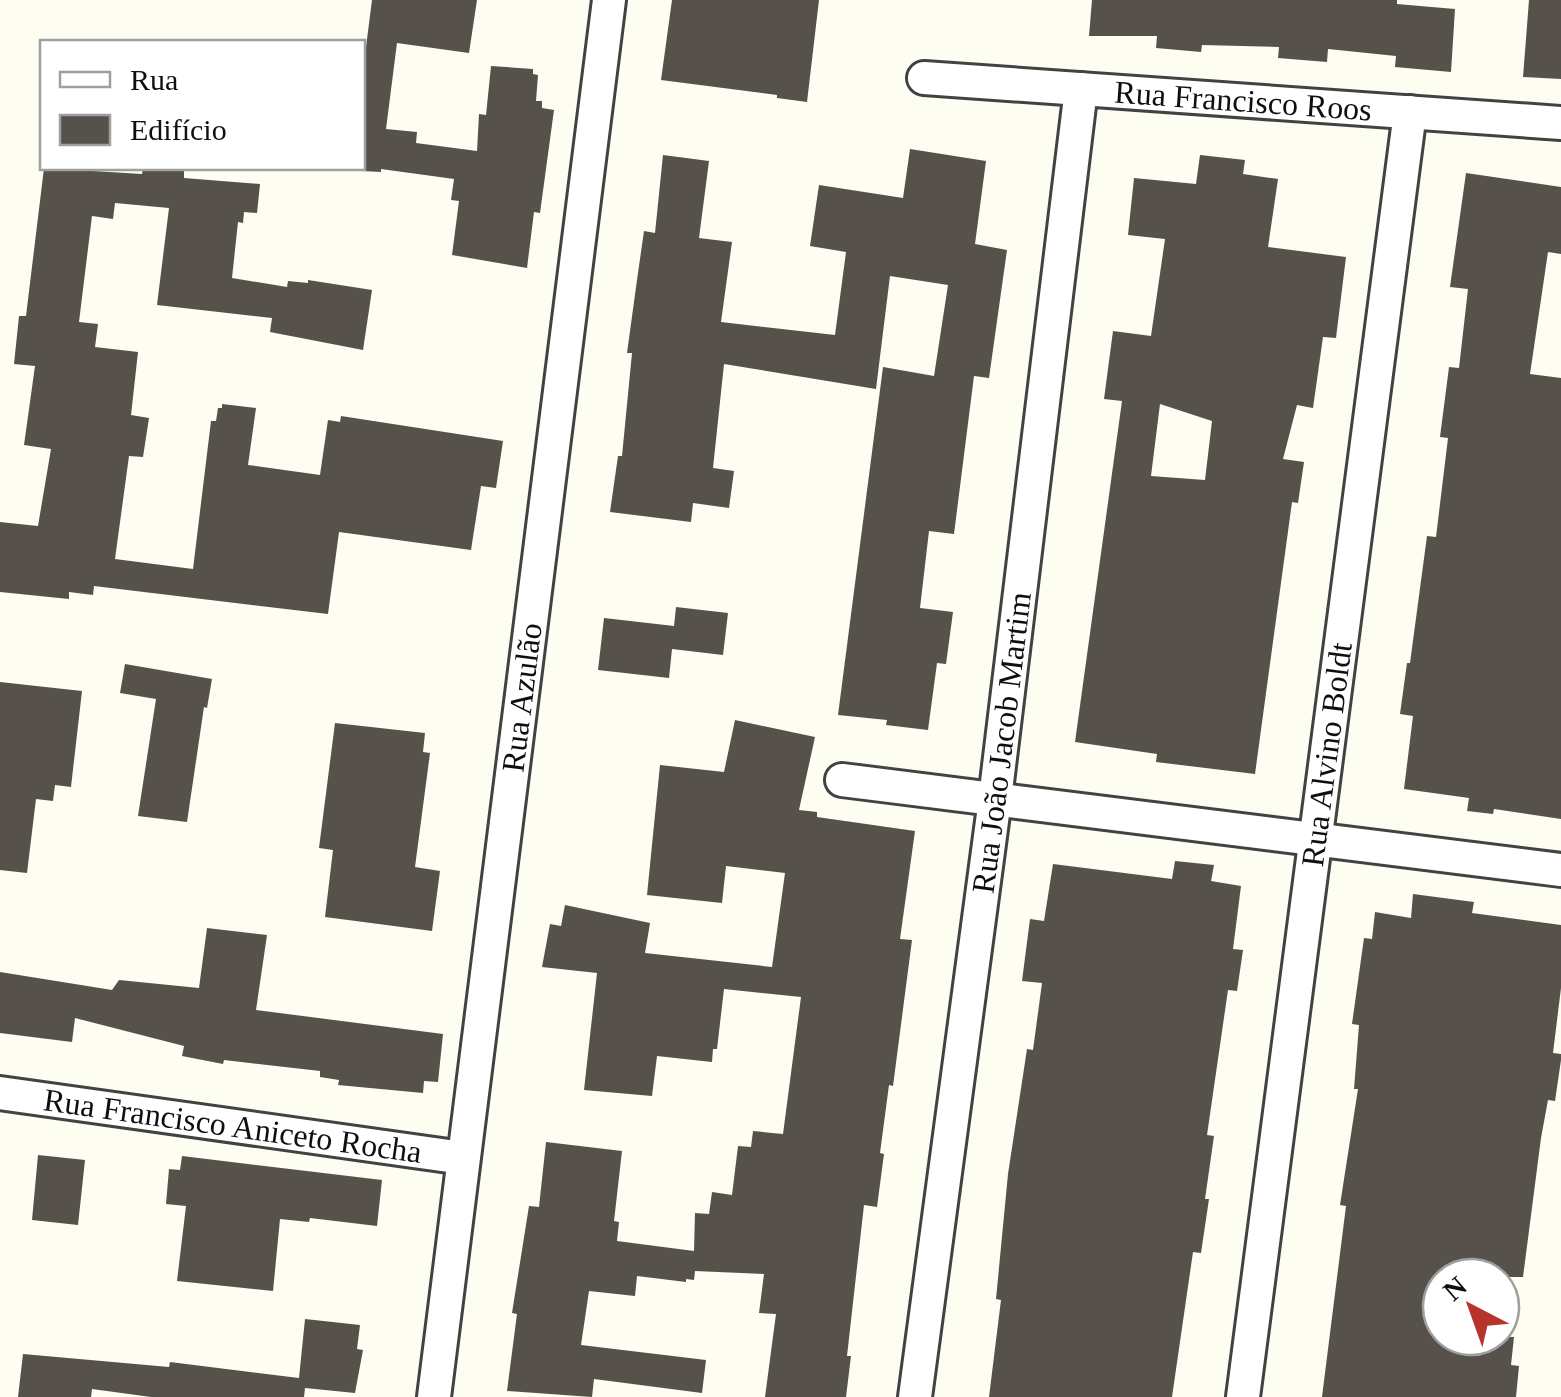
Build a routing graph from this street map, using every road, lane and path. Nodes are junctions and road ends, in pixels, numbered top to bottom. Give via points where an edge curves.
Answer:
1 (609, 0) edge
2 (924, 78) dead end
3 (1080, 89) junction
4 (1410, 112) junction
5 (1561, 122) edge
6 (842, 780) dead end
7 (995, 799) junction
8 (1315, 839) junction
9 (1561, 870) edge
10 (0, 1093) edge
11 (464, 1158) junction
12 (434, 1397) edge
13 (915, 1397) edge
14 (1243, 1397) edge

1 - 11 street, Rua Azulão
2 - 3 street, Rua Francisco Roos
3 - 4 street, Rua Francisco Roos
3 - 7 street, Rua João Jacob Martim
4 - 5 street, Rua Francisco Roos
4 - 8 street, Rua Alvino Boldt
6 - 7 street
7 - 8 street
7 - 13 street, Rua João Jacob Martim
8 - 9 street
8 - 14 street, Rua Alvino Boldt
10 - 11 street, Rua Francisco Aniceto Rocha
11 - 12 street, Rua Azulão

